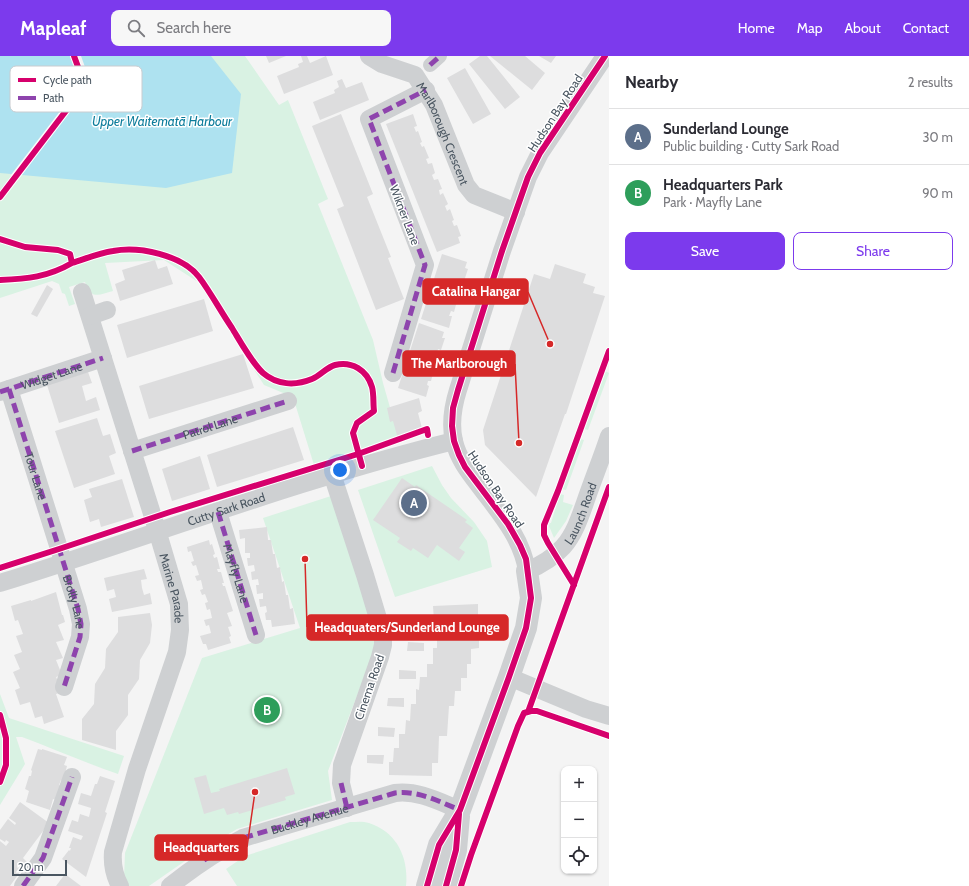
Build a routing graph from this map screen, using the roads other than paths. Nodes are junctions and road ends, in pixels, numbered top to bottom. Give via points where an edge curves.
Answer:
1 (369, 56) edge
2 (605, 56) edge
3 (426, 90) junction
4 (516, 212) junction
5 (82, 292) dead end
6 (107, 310) dead end
7 (90, 316) junction
8 (103, 358) junction
9 (393, 373) dead end
10 (4, 391) edge
11 (288, 401) dead end
12 (609, 436) edge
13 (454, 441) junction
14 (132, 451) junction
15 (332, 474) junction
16 (218, 512) junction
17 (158, 532) junction
18 (64, 563) junction
19 (528, 571) junction
20 (0, 583) edge
21 (256, 635) dead end
22 (510, 677) junction
23 (64, 687) dead end
24 (609, 716) edge
25 (72, 777) dead end
26 (347, 808) junction
27 (460, 810) junction
28 (23, 886) edge
29 (120, 886) edge
30 (170, 886) edge
31 (427, 886) edge
32 (446, 886) edge

1 - 3 street, Marlborough Crescent via 382,64 415,75
2 - 4 street, Hudson Bay Road via 540,153 528,177
3 - 4 street, Marlborough Crescent via 466,185 474,195
3 - 9 street, Wikner Lane via 369,118 425,265
4 - 13 street, Hudson Bay Road via 453,408
5 - 7 street, Marine Parade
6 - 7 street
7 - 8 street, Marine Parade
8 - 10 street, Widget Lane
8 - 14 street, Marine Parade
10 - 18 street, Tour Lane
11 - 14 street, Patrol Lane
12 - 19 street, Launch Road via 572,535 556,555
13 - 15 street, Cutty Sark Road
13 - 19 street, Hudson Bay Road via 465,468 508,524 520,544
14 - 17 street, Marine Parade
15 - 16 street, Cutty Sark Road
15 - 26 street, Cinema Road via 383,635 380,657 342,765 341,783
16 - 17 street, Cutty Sark Road
16 - 21 street, Mayfly Lane
17 - 18 street, Cutty Sark Road
17 - 29 street, Marine Parade via 179,604 180,630 177,652 116,839 112,861
18 - 20 street, Cutty Sark Road
18 - 23 street, Brolly Lane via 81,624 80,636
19 - 22 street, Hudson Bay Road via 531,598 528,618
22 - 24 street
22 - 27 street, Hudson Bay Road
25 - 28 street via 42,858
26 - 27 street, Buckley Avenue via 404,792 424,796
26 - 30 street, Buckley Avenue via 243,838 222,848
27 - 31 street via 440,845
27 - 32 street via 456,850

